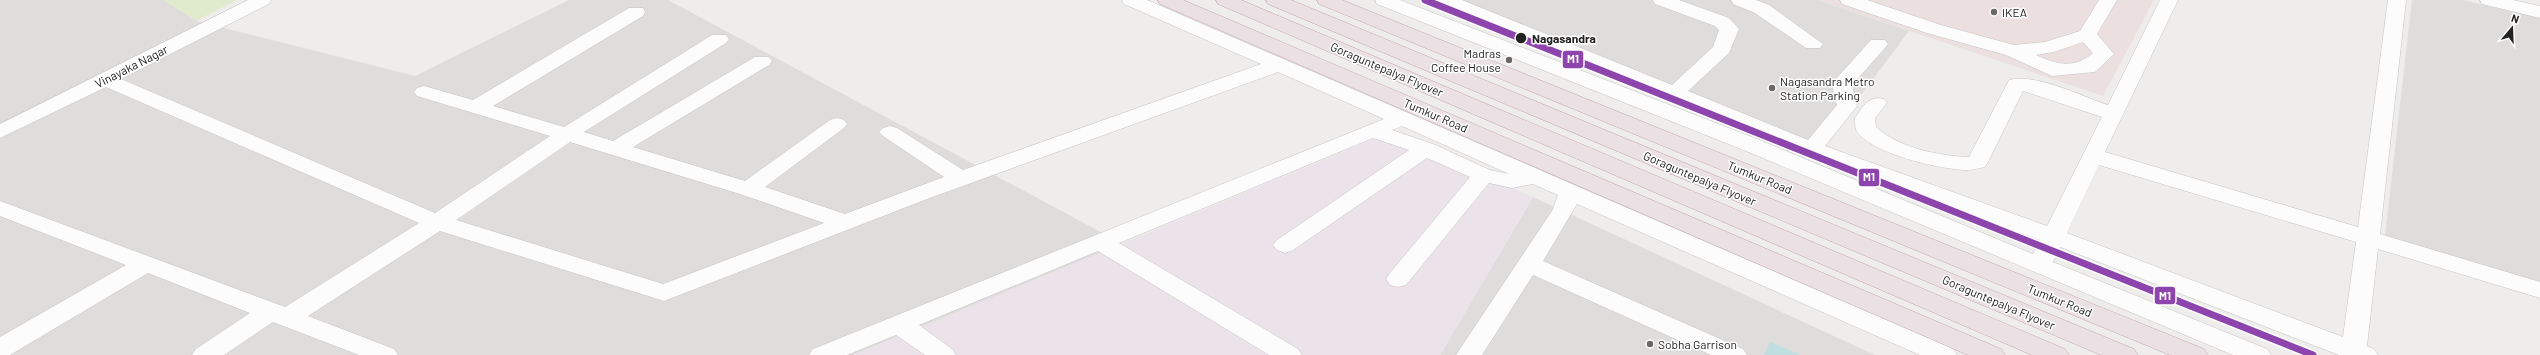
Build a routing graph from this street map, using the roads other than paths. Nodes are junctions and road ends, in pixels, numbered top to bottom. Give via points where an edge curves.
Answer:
1 (262, 0) edge
2 (1131, 0) edge
3 (1167, 0) edge
4 (1225, 0) edge
5 (1275, 0) edge
6 (1326, 0) edge
7 (1384, 0) edge
8 (1446, 0) edge
9 (1740, 0) edge
10 (1849, 0) edge
11 (2108, 0) edge
12 (2169, 0) edge
13 (2397, 0) edge
14 (2489, 0) edge
15 (1669, 1) edge
16 (636, 12) dead end
17 (2540, 12) edge
18 (2087, 35) junction
19 (720, 39) dead end
20 (1813, 44) dead end
21 (1878, 44) dead end
22 (2013, 51) junction
23 (762, 61) dead end
24 (1280, 64) junction
25 (105, 79) junction
26 (424, 92) dead end
27 (1675, 93) junction
28 (1877, 103) dead end
29 (478, 106) junction
30 (2114, 114) junction
31 (1404, 118) junction
32 (837, 124) dead end
33 (1373, 131) junction
34 (0, 132) edge
35 (890, 132) dead end
36 (567, 134) junction
37 (617, 148) junction
38 (1425, 149) junction
39 (1812, 149) junction
40 (2094, 156) junction
41 (1891, 160) junction
42 (1484, 175) junction
43 (1538, 177) junction
44 (960, 179) junction
45 (748, 189) junction
46 (1571, 191) junction
47 (7, 217) edge
48 (437, 222) junction
49 (845, 222) junction
50 (2053, 236) junction
51 (2368, 238) junction
52 (1100, 242) junction
53 (1285, 245) dead end
54 (146, 264) junction
55 (1529, 264) junction
56 (2038, 266) junction
57 (1398, 279) dead end
58 (2540, 290) edge
59 (279, 314) junction
60 (899, 324) junction
61 (0, 349) edge
62 (2360, 353) edge
63 (378, 354) edge
64 (205, 355) edge
65 (822, 355) edge
66 (943, 355) edge
67 (1289, 355) edge
68 (1469, 355) edge
69 (1734, 355) edge
70 (1944, 355) edge
71 (1992, 355) edge
72 (2056, 355) edge
73 (2125, 355) edge
74 (2195, 355) edge
75 (2258, 355) edge

1 - 25 street, Vinayaka Nagar
2 - 24 street
3 - 71 highway, Tumkur Road
4 - 72 highway, Goraguntepalya Flyover
5 - 73 highway, Goraguntepalya Flyover
6 - 74 highway, Tumkur Road
7 - 56 street via 1754,146
8 - 27 street
9 - 20 street via 1762,9
10 - 22 street via 1934,29
11 - 18 street
12 - 30 street
13 - 51 street
14 - 17 street
15 - 27 street via 1722,22 1728,29 1722,49
16 - 29 street
18 - 22 street via 2047,48
18 - 22 street via 2104,54 2088,68 2052,70
19 - 36 street
21 - 39 street via 1842,84 1847,106
23 - 37 street
24 - 31 street
24 - 44 street
25 - 34 street, Vinayaka Nagar
25 - 48 street
26 - 29 street
27 - 39 street
28 - 41 street via 1865,118 1866,129 1878,139
29 - 36 street
30 - 40 street
30 - 41 street via 2034,86 2016,84 1977,162 1971,165 1944,161
31 - 33 street
31 - 43 street
32 - 45 street
33 - 38 street
33 - 52 street
35 - 44 street
36 - 37 street
36 - 48 street
37 - 45 street
38 - 42 street
38 - 53 street
39 - 41 street
40 - 50 street
40 - 51 street
41 - 50 street
42 - 43 street via 1512,181
42 - 57 street
43 - 46 street
44 - 49 street
45 - 49 street
46 - 55 street via 1563,211
46 - 70 street
47 - 54 street
48 - 49 street via 664,293
48 - 59 street
50 - 56 street
50 - 62 street
51 - 58 street
51 - 62 street
52 - 60 street
52 - 67 street
54 - 59 street
54 - 61 street
55 - 68 street
55 - 69 street
56 - 75 street
59 - 63 street
59 - 64 street
60 - 65 street
60 - 66 street

